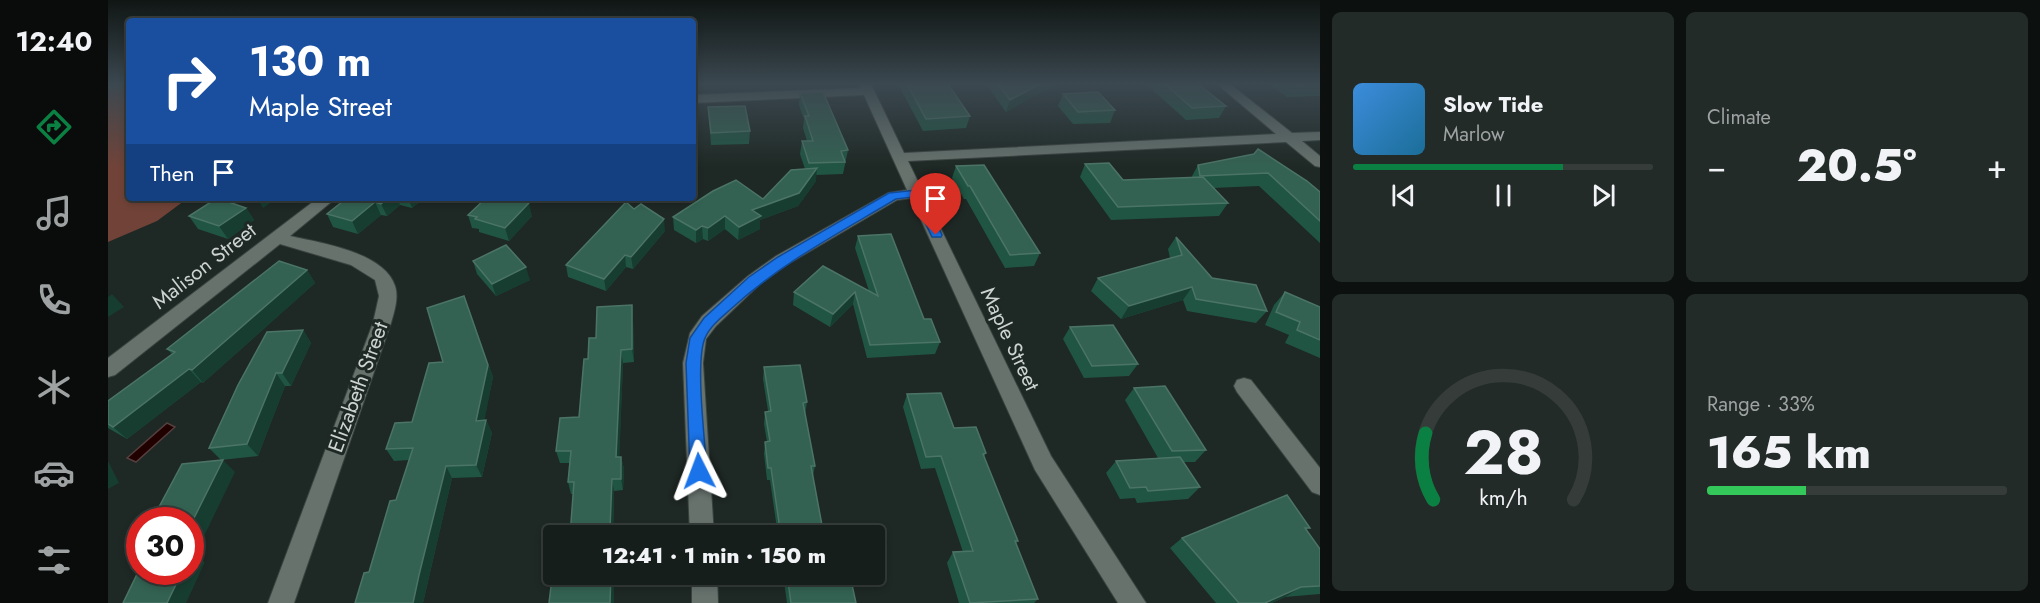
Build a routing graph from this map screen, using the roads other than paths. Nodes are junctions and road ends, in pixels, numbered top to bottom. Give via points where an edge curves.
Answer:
1 (879, 112) edge
2 (1257, 112) edge
3 (1320, 136) edge
4 (1288, 137) junction
5 (901, 157) junction
6 (1320, 163) edge
7 (917, 193) junction
8 (324, 201) edge
9 (278, 238) junction
10 (108, 369) edge
11 (1244, 386) dead end
12 (1320, 485) edge
13 (701, 525) edge
14 (704, 585) edge
15 (281, 603) edge
16 (705, 603) edge
17 (1133, 603) edge

1 - 5 street, Maple Street
2 - 4 street
3 - 4 street
4 - 5 street
4 - 6 street
5 - 7 street, Maple Street
7 - 13 street via 893,196 783,260 754,280 709,321 697,338 693,363
7 - 17 street, Maple Street via 1043,463
8 - 9 street, Malison Street
9 - 10 street, Malison Street
9 - 15 street, Elizabeth Street via 364,262 378,271 387,285 382,323
11 - 12 street
14 - 16 street

